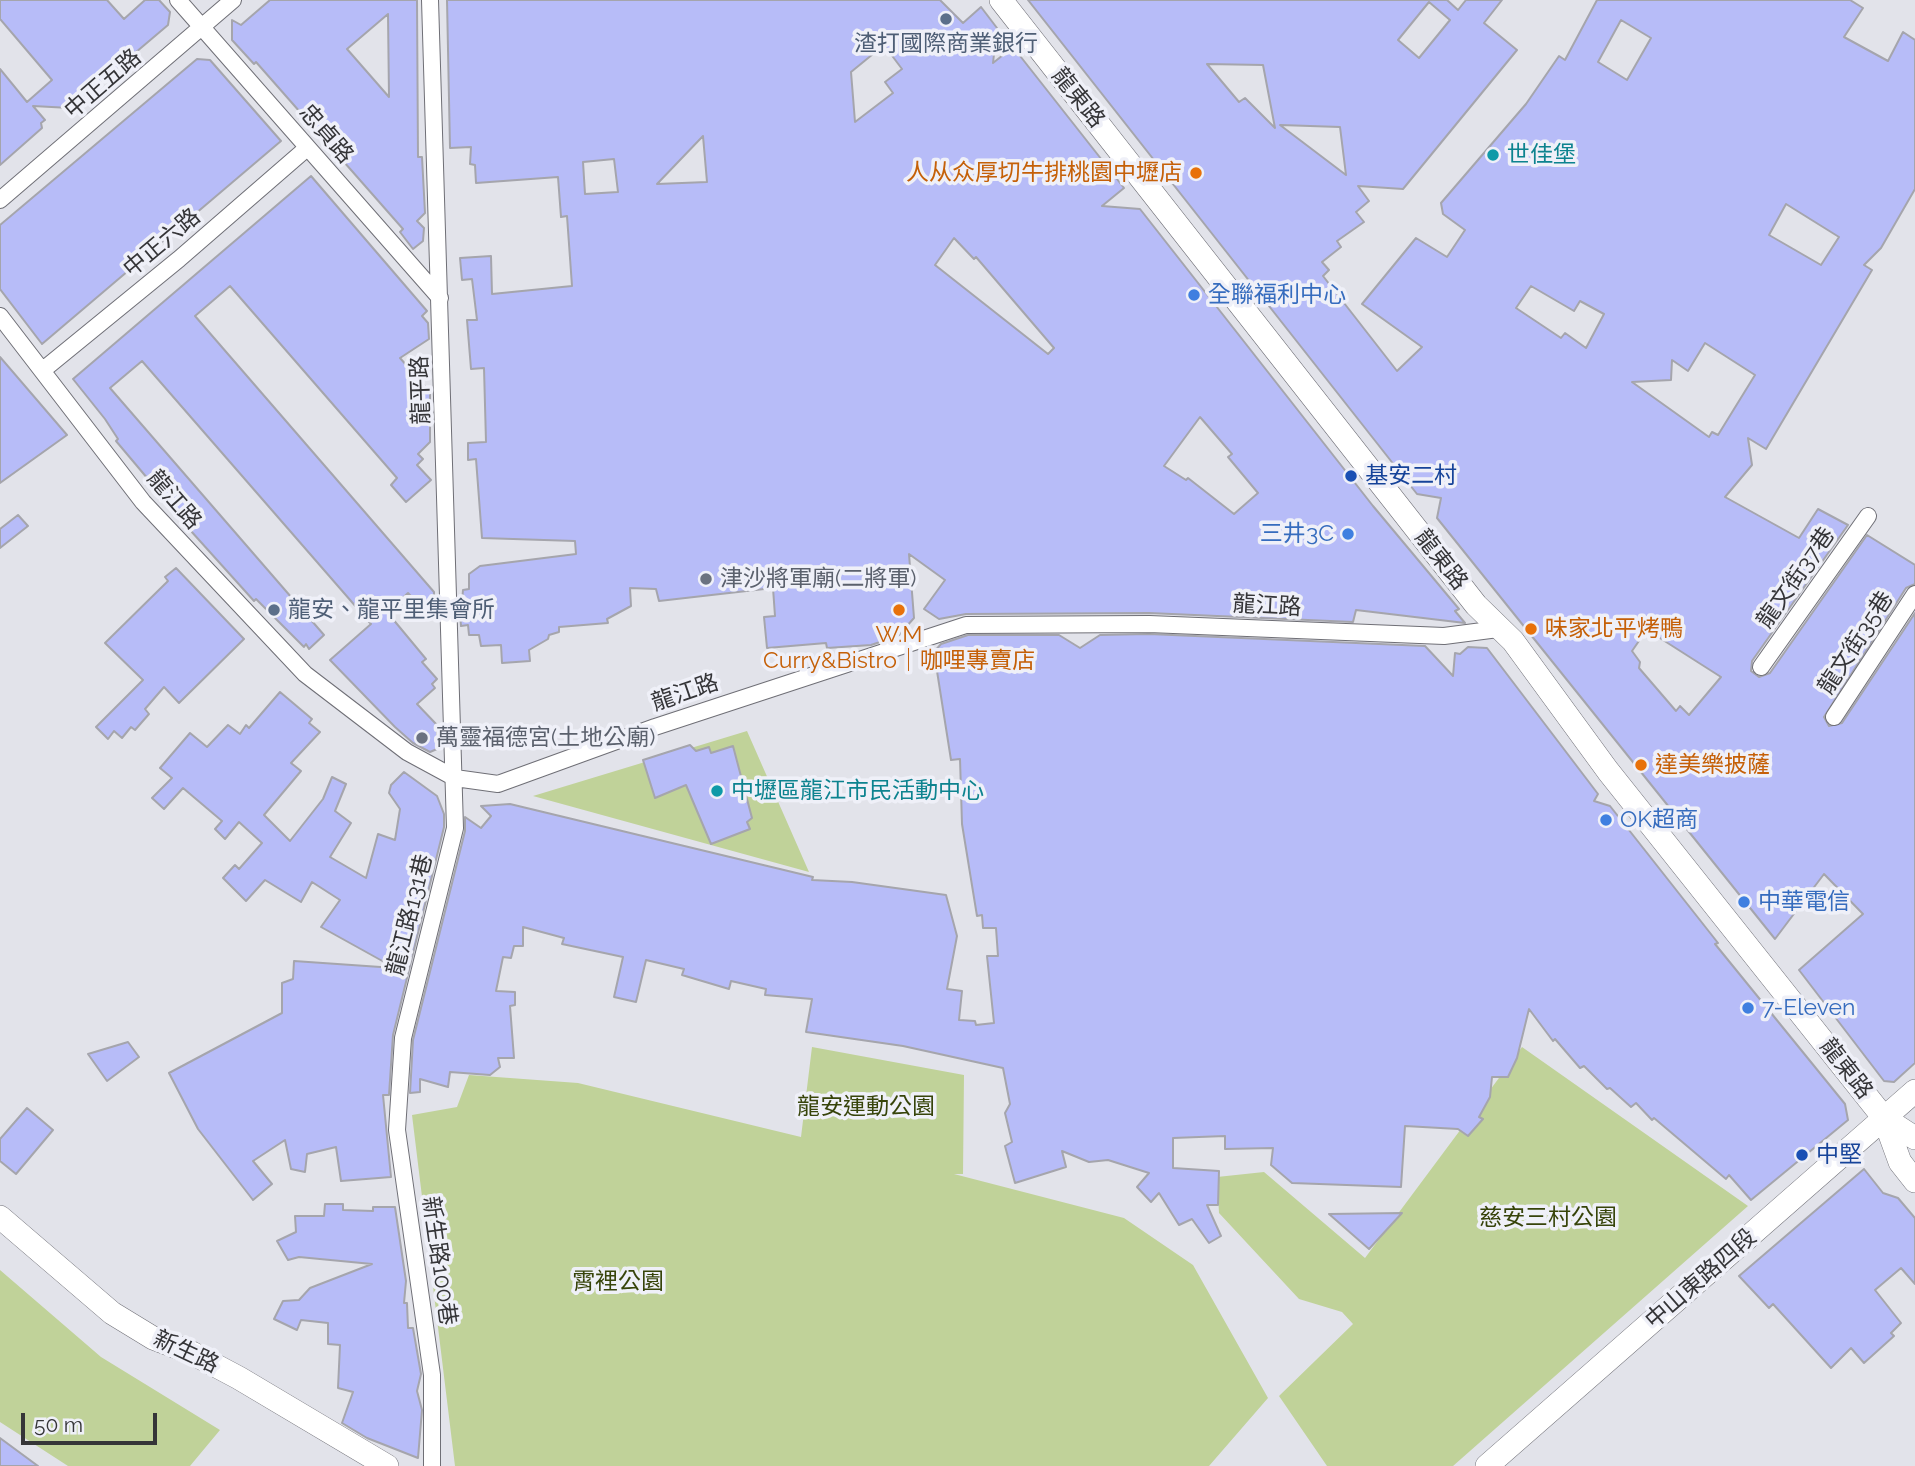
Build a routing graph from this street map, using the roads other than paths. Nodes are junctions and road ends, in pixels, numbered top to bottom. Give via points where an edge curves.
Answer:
1 (178, 0) edge
2 (233, 0) edge
3 (430, 0) edge
4 (1001, 0) edge
5 (202, 28) junction
6 (307, 148) junction
7 (0, 200) edge
8 (440, 298) junction
9 (0, 316) edge
10 (43, 370) junction
11 (1868, 516) dead end
12 (1915, 594) edge
13 (1498, 629) junction
14 (1761, 667) dead end
15 (1834, 717) dead end
16 (455, 778) junction
17 (401, 1063) joint
18 (1915, 1091) edge
19 (1884, 1118) junction
20 (1915, 1138) edge
21 (1915, 1181) edge
22 (0, 1217) edge
23 (387, 1466) edge
24 (432, 1466) edge
25 (1487, 1466) edge

1 - 5 street, 忠貞路
2 - 5 street, 中正五路
3 - 8 street, 龍平路
4 - 13 street, 龍東路
5 - 6 street, 忠貞路
5 - 7 street, 中正五路
6 - 8 street, 忠貞路
6 - 10 street, 中正六路
8 - 16 street, 龍平路
9 - 10 street, 龍江路
10 - 16 street, 龍江路 via 143,502 306,674 407,752
11 - 14 street, 龍文街37巷
12 - 15 street, 龍文街35巷
13 - 16 street, 龍江路 via 1444,636 1149,624 966,625 498,784
13 - 19 street, 龍東路 via 1513,641 1608,771
16 - 17 street, 龍江路131巷 via 456,828 403,1038
17 - 24 street, 新生路100巷 via 397,1130 432,1375
18 - 19 street, 中山東路四段
19 - 20 street, 龍東路
19 - 21 street, 龍東路 via 1900,1163
19 - 25 street, 中山東路四段
22 - 23 street, 新生路 via 112,1313 153,1338 239,1378

